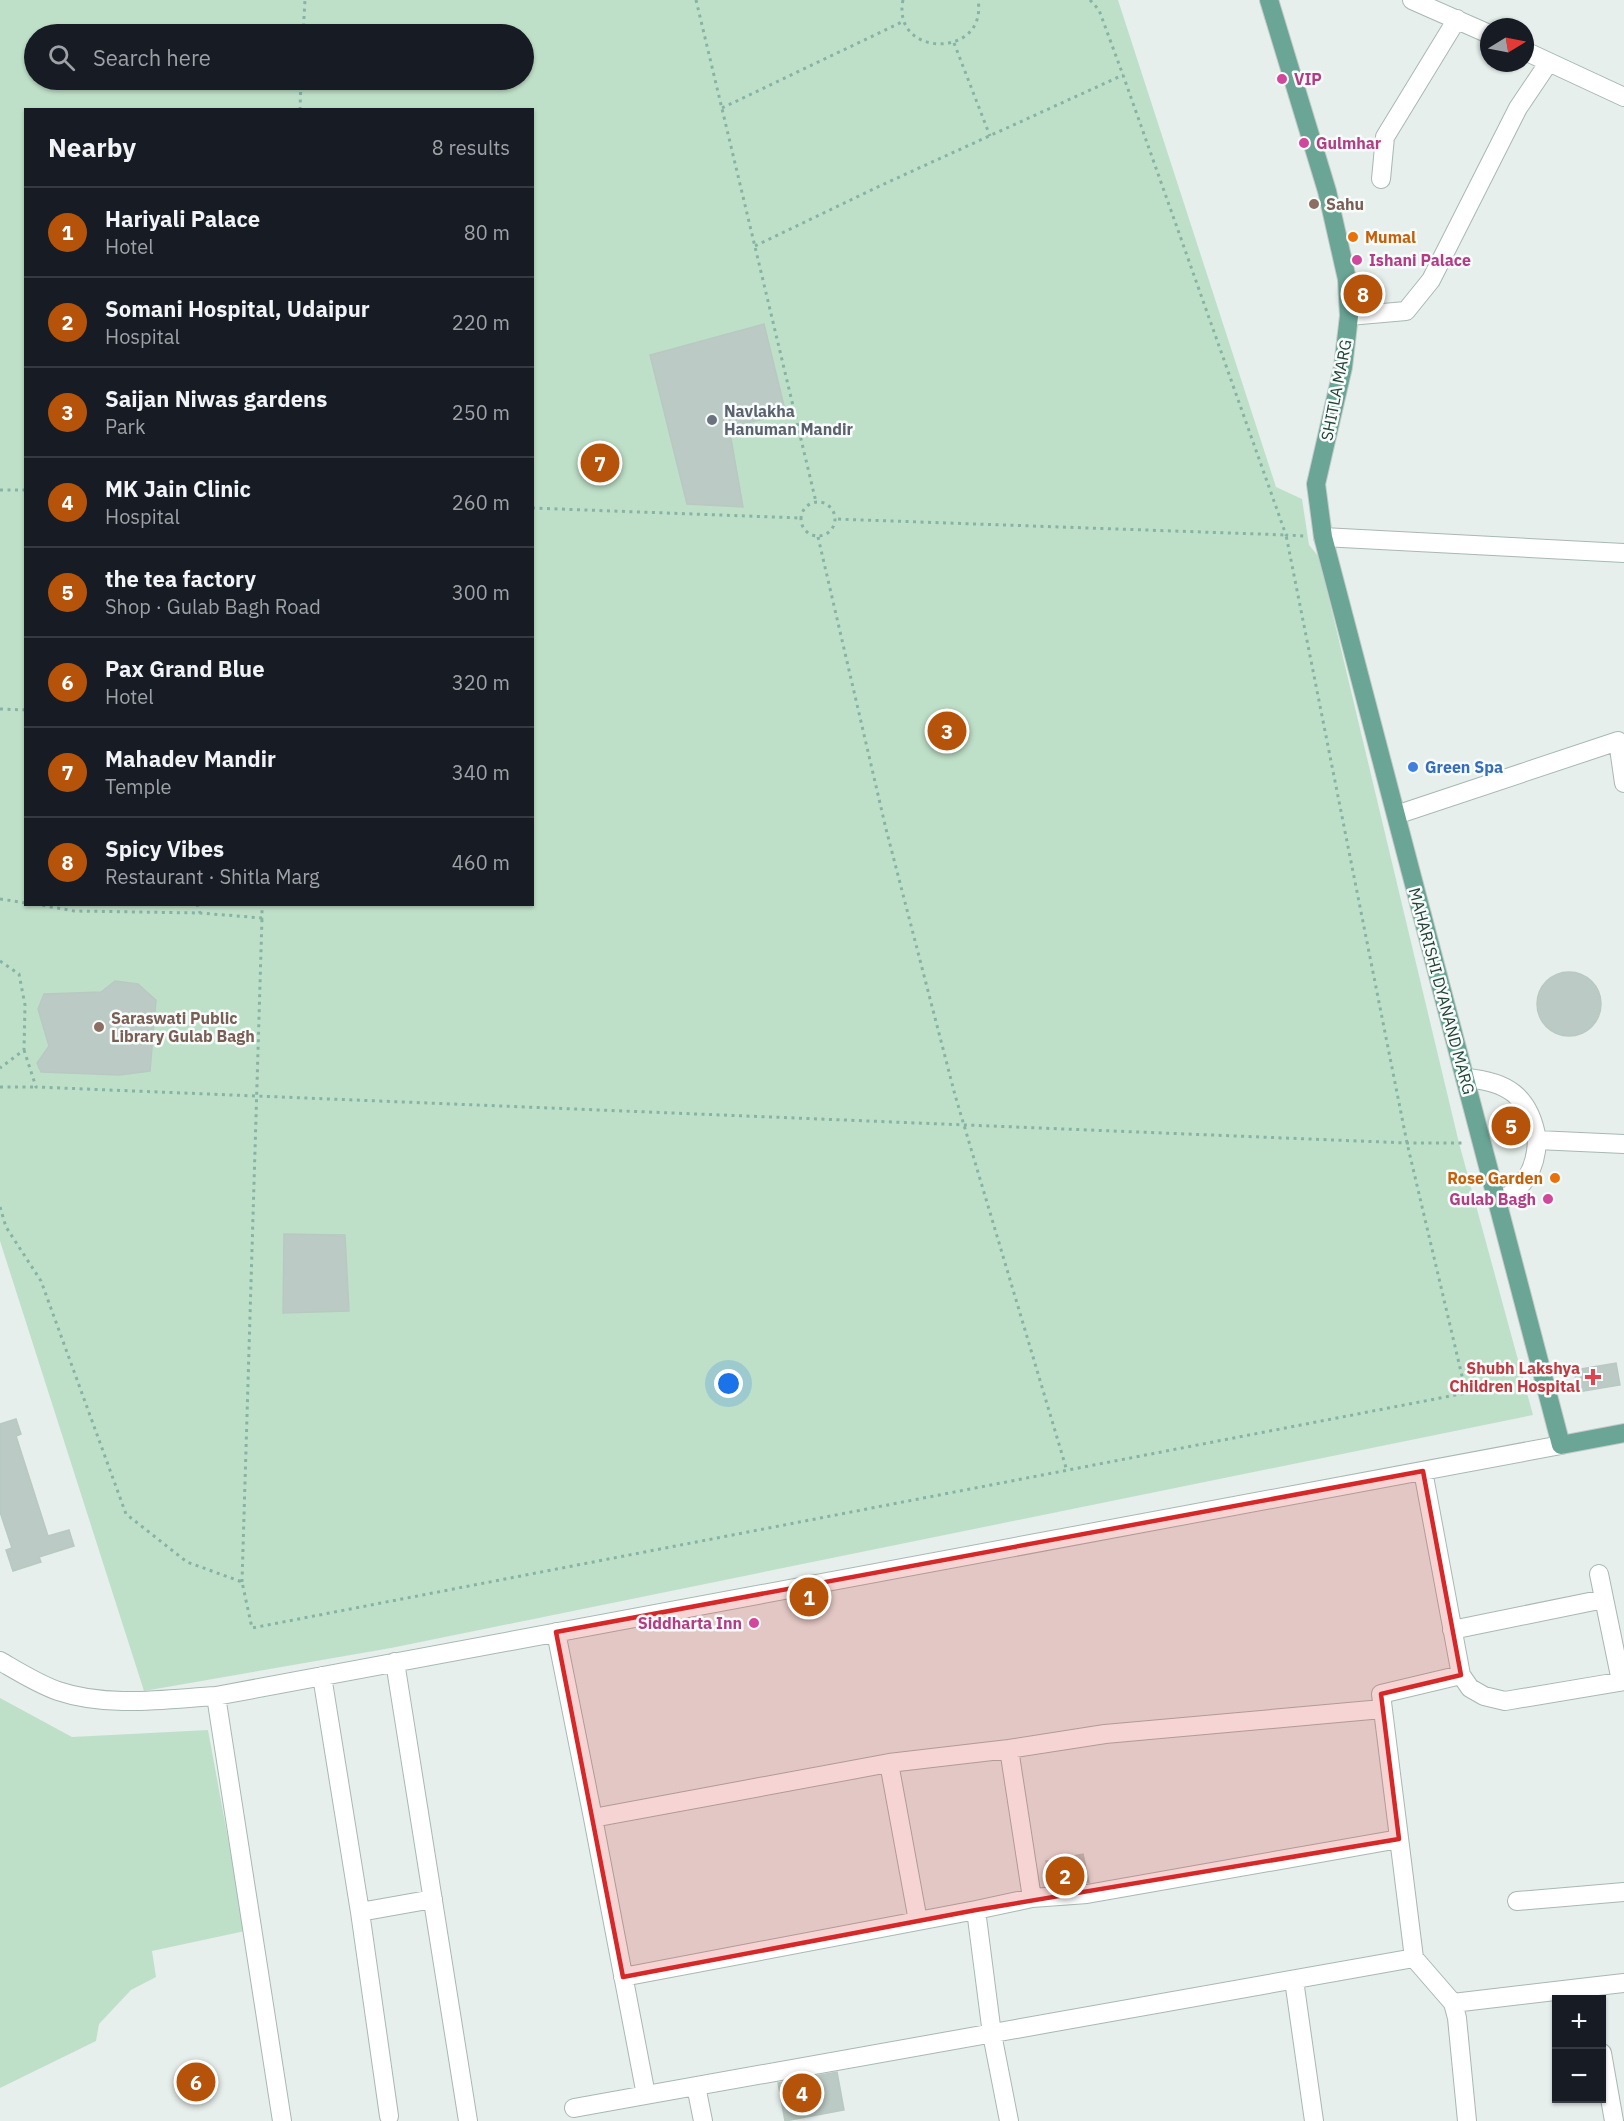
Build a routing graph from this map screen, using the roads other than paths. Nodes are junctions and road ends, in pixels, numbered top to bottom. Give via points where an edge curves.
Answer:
1 (1269, 0) edge
2 (1412, 0) edge
3 (1457, 19) junction
4 (1480, 30) edge
5 (1534, 55) edge
6 (1549, 62) junction
7 (1624, 98) edge
8 (1382, 179) dead end
9 (1349, 316) junction
10 (1323, 537) junction
11 (1624, 553) edge
12 (1624, 783) edge
13 (1396, 815) junction
14 (1465, 1078) junction
15 (1537, 1140) junction
16 (1624, 1143) edge
17 (1497, 1203) junction
18 (1624, 1433) edge
19 (1561, 1445) junction
20 (1423, 1470) junction
21 (1599, 1574) dead end
22 (1604, 1599) junction
23 (1452, 1630) junction
24 (556, 1632) junction
25 (0, 1661) edge
26 (395, 1662) junction
27 (1461, 1675) junction
28 (322, 1676) junction
29 (1623, 1681) edge
30 (216, 1695) junction
31 (1382, 1709) junction
32 (1009, 1749) junction
33 (889, 1763) junction
34 (593, 1818) junction
35 (1399, 1839) junction
36 (1624, 1893) edge
37 (1032, 1898) junction
38 (433, 1899) junction
39 (1517, 1901) dead end
40 (976, 1910) junction
41 (360, 1912) junction
42 (918, 1921) junction
43 (1414, 1958) junction
44 (623, 1977) junction
45 (1294, 1980) junction
46 (1624, 1983) edge
47 (1590, 1993) edge
48 (1453, 2003) junction
49 (992, 2034) junction
50 (1606, 2076) edge
51 (696, 2086) junction
52 (646, 2096) junction
53 (585, 2112) edge
54 (389, 2116) dead end
55 (282, 2121) edge
56 (468, 2121) edge
57 (703, 2121) edge
58 (1010, 2121) edge
59 (1314, 2121) edge
60 (1467, 2121) edge
61 (1614, 2121) edge

1 - 9 main road, SHITLA MARG via 1327,191 1347,279
2 - 3 street
3 - 4 street
3 - 8 street via 1385,137
5 - 6 street
6 - 7 street
6 - 9 street via 1518,108 1431,280 1406,311
9 - 10 main road, SHITLA MARG via 1343,367 1316,484
10 - 11 street
10 - 13 main road, MAHARISHI DYANAND MARG
12 - 13 street via 1618,741
13 - 14 main road, MAHARISHI DYANAND MARG
14 - 15 street via 1486,1080 1509,1089 1532,1118
14 - 17 main road, MAHARISHI DYANAND MARG
15 - 16 street
15 - 17 street via 1529,1174 1513,1193
17 - 19 main road, MAHARISHI DYANAND MARG
18 - 19 main road
19 - 20 street
20 - 23 street
20 - 24 street
21 - 22 street
22 - 23 street
22 - 29 street
23 - 27 street
24 - 26 street
24 - 34 street
25 - 30 street via 60,1692 98,1699
26 - 28 street
26 - 38 street
27 - 29 street via 1470,1688 1505,1701
27 - 31 street via 1380,1694
28 - 30 street
28 - 41 street
30 - 55 street
31 - 32 street via 1105,1734
31 - 35 street
32 - 33 street
32 - 37 street
33 - 34 street
33 - 42 street
34 - 44 street
35 - 37 street via 1087,1894
35 - 43 street
36 - 39 street
37 - 40 street
38 - 41 street
38 - 56 street
40 - 42 street
40 - 49 street
41 - 54 street
42 - 44 street
43 - 45 street
43 - 48 street
44 - 52 street
45 - 49 street
45 - 59 street
46 - 47 street
47 - 48 street
48 - 60 street
49 - 51 street
49 - 58 street
50 - 61 street
51 - 52 street
51 - 57 street
52 - 53 street

